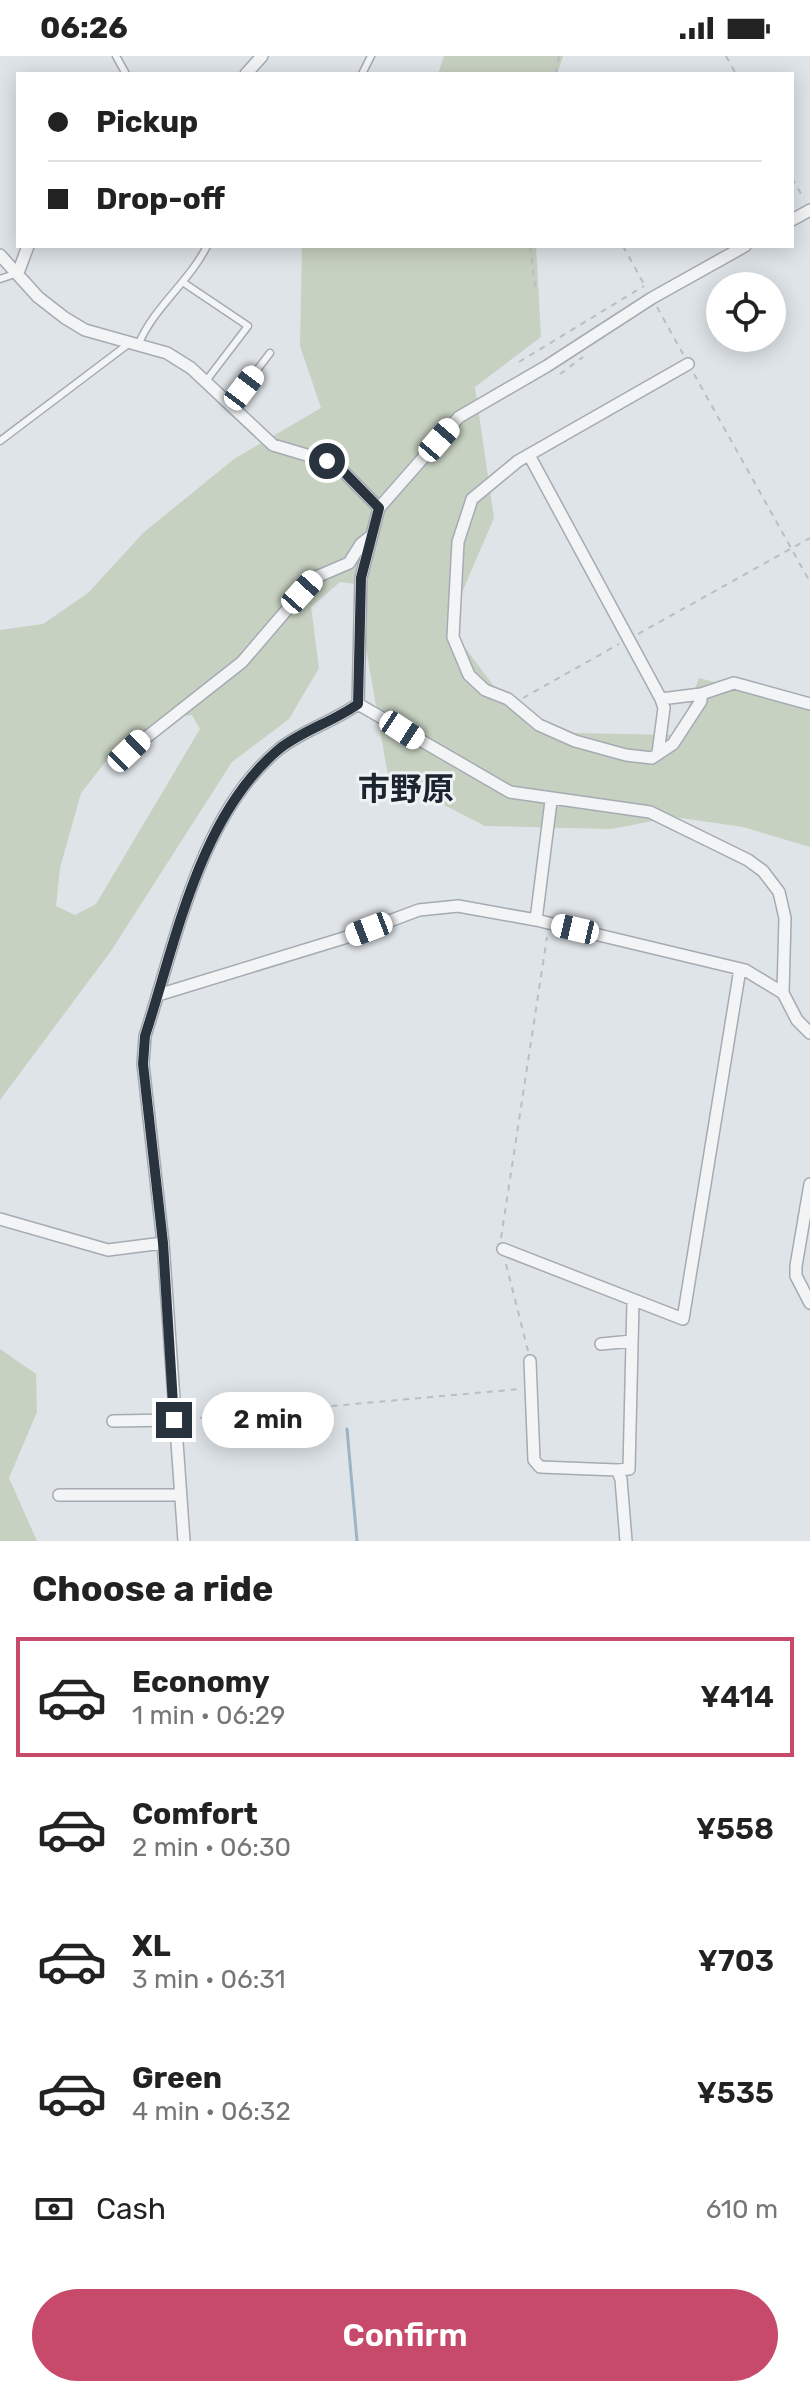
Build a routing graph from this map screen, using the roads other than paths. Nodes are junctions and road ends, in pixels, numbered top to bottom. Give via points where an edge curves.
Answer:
1 (262, 56) edge
2 (248, 72) edge
3 (27, 248) edge
4 (206, 248) edge
5 (741, 248) edge
6 (0, 255) edge
7 (18, 273) junction
8 (0, 279) edge
9 (184, 283) junction
10 (136, 342) junction
11 (270, 353) dead end
12 (688, 364) road end
13 (206, 381) junction
14 (230, 405) junction
15 (0, 441) edge
16 (529, 455) junction
17 (379, 508) junction
18 (371, 536) junction
19 (701, 694) junction
20 (661, 699) junction
21 (358, 704) junction
22 (810, 704) edge
23 (658, 753) junction
24 (115, 757) dead end
25 (551, 801) junction
26 (536, 920) junction
27 (740, 969) junction
28 (783, 993) junction
29 (158, 995) junction
30 (810, 1033) edge
31 (810, 1184) edge
32 (0, 1219) edge
33 (163, 1243) junction
34 (503, 1249) road end
35 (633, 1302) junction
36 (810, 1303) edge
37 (632, 1341) junction
38 (601, 1344) dead end
39 (530, 1361) road end
40 (174, 1420) junction
41 (113, 1421) dead end
42 (617, 1470) junction
43 (59, 1495) dead end
44 (180, 1495) junction
45 (184, 1541) edge
46 (626, 1541) edge

1 - 2 street
3 - 7 street
4 - 9 lane
5 - 17 street via 459,417
6 - 7 street
7 - 8 lane
7 - 10 street via 38,297 85,330
9 - 10 lane
9 - 13 lane via 248,326
10 - 13 street via 167,353
10 - 15 lane
11 - 14 lane
12 - 16 street
13 - 14 street
14 - 17 street via 273,445 327,461 344,472
16 - 20 street
16 - 23 street via 472,499 463,521 456,649 469,675 485,690 508,699 539,725 626,755 652,758
17 - 18 street
18 - 21 street via 361,578
18 - 24 street via 349,563 314,578 242,662
19 - 20 street
19 - 22 street via 734,683
19 - 23 street via 686,727
20 - 23 street
21 - 25 street via 510,792
21 - 29 street via 281,747 209,838
25 - 26 street
25 - 28 street via 650,812 763,871 779,892 785,918
26 - 27 street
26 - 29 street via 458,906 419,910
27 - 28 street
27 - 35 street via 685,1314 680,1320
28 - 30 street
29 - 33 street via 143,1064
31 - 36 street via 796,1266
32 - 33 street via 108,1250
33 - 40 street
34 - 35 street
35 - 37 street
37 - 38 street
37 - 42 street via 629,1469
39 - 42 street via 534,1460 540,1467
40 - 41 street
40 - 44 street
42 - 46 street
43 - 44 street
44 - 45 street

